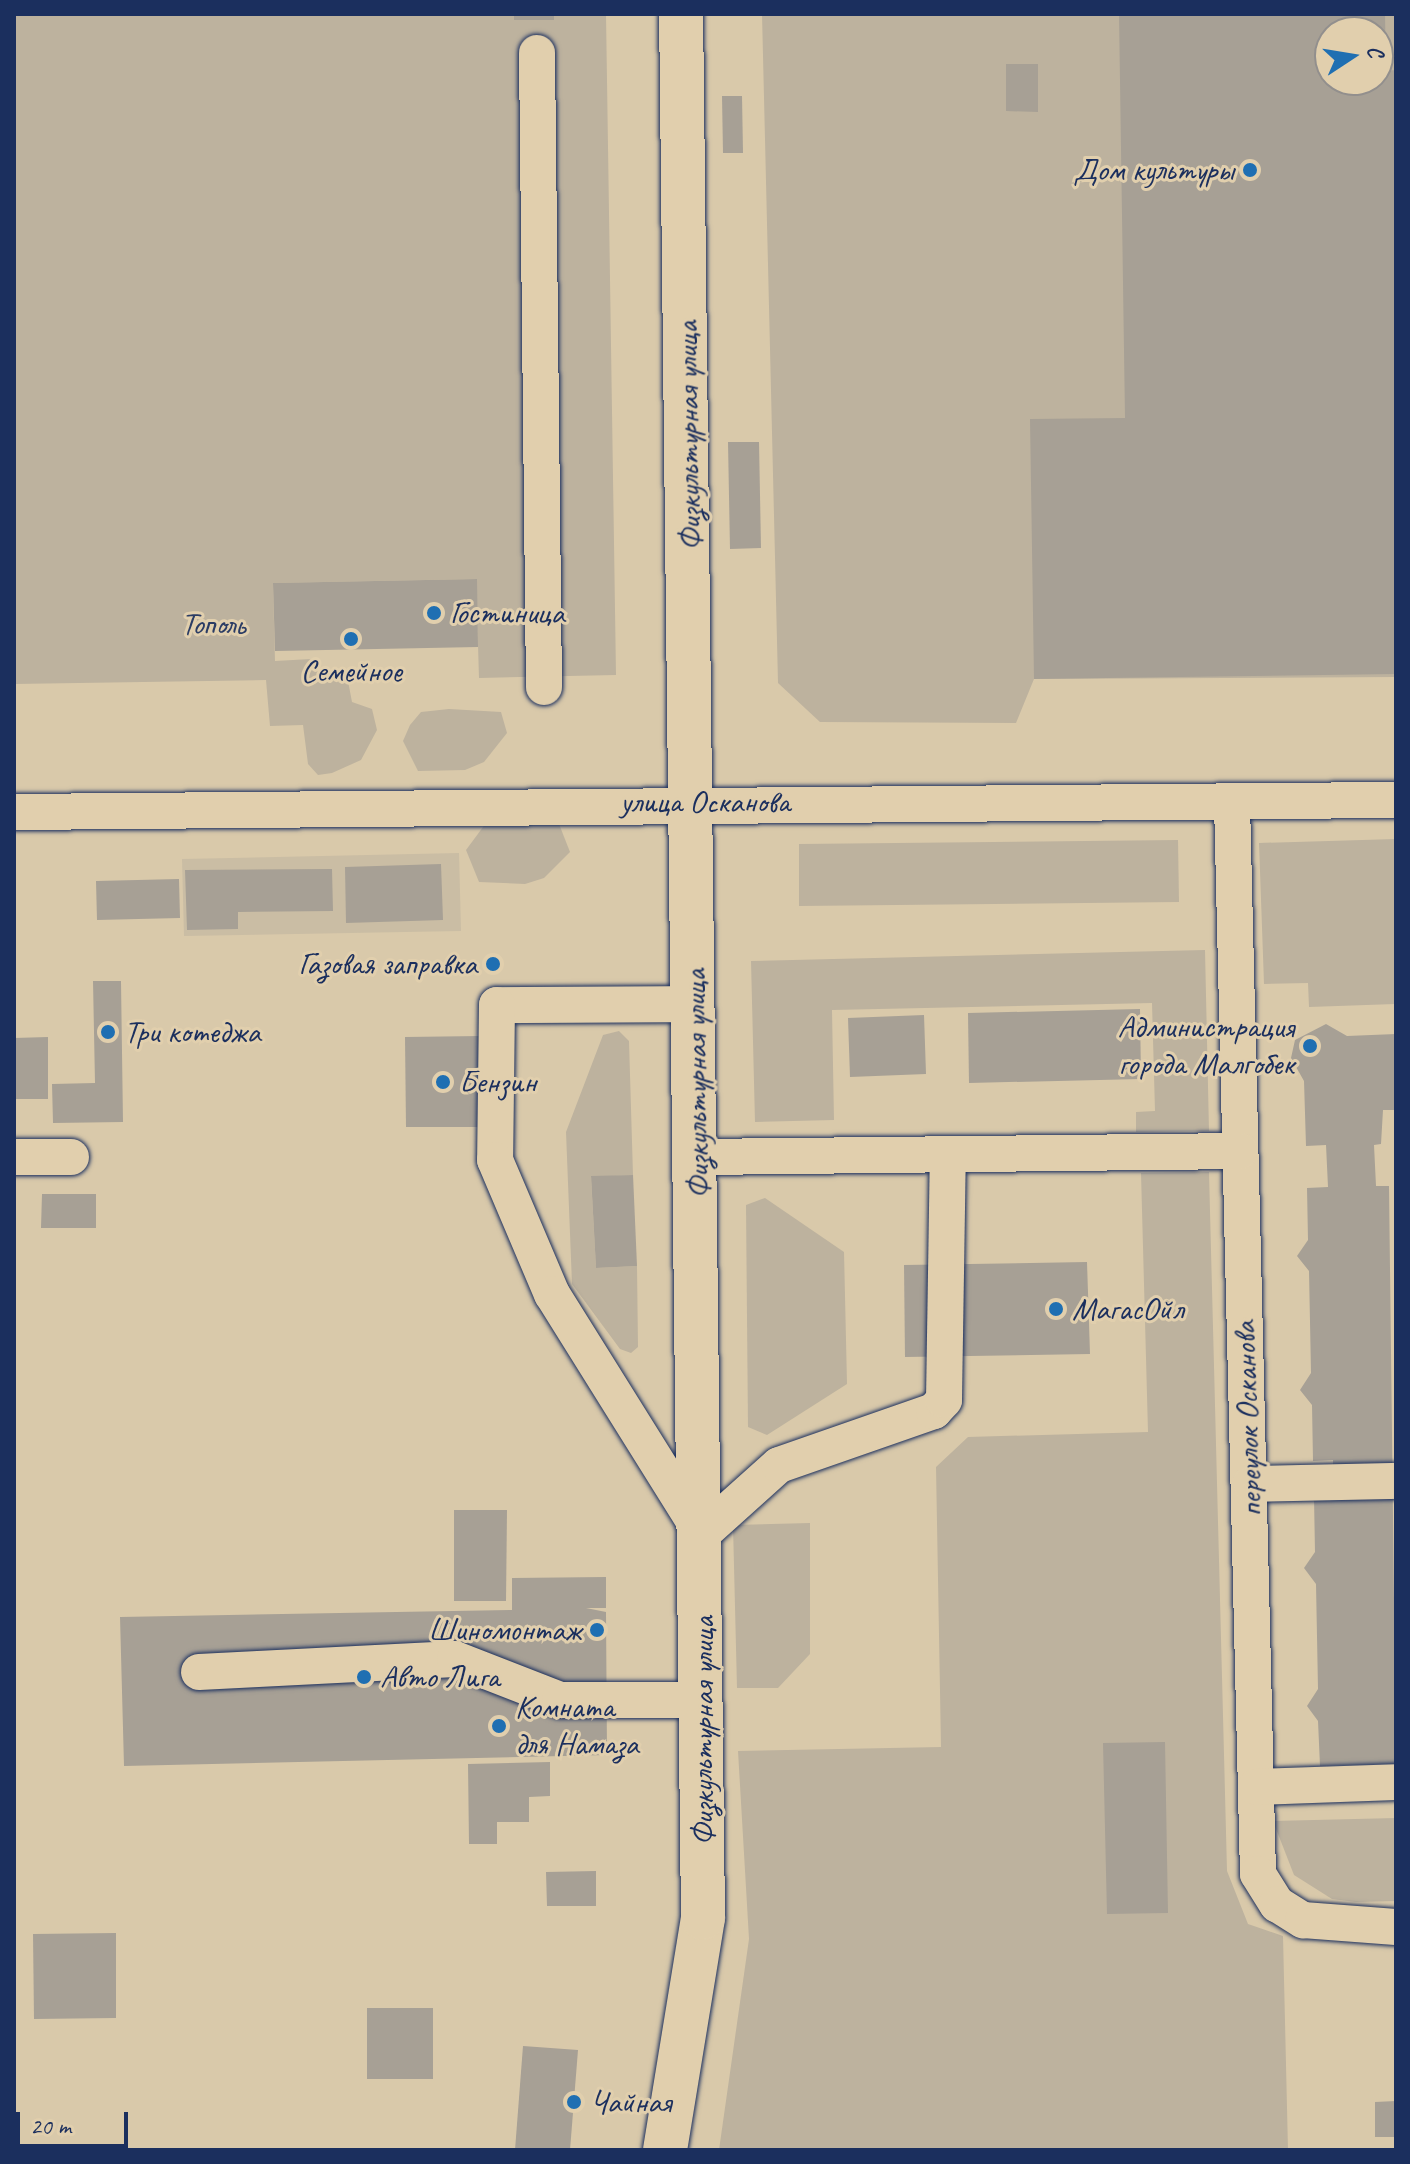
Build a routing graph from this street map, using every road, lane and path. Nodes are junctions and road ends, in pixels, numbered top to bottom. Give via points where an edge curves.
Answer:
1 (681, 14) edge
2 (537, 53) dead end
3 (544, 687) dead end
4 (1396, 800) edge
5 (694, 801) junction
6 (1232, 803) junction
7 (14, 812) edge
8 (696, 1004) junction
9 (1240, 1151) junction
10 (948, 1155) junction
11 (14, 1157) edge
12 (71, 1157) dead end
13 (698, 1157) junction
14 (1396, 1481) edge
15 (1251, 1484) junction
16 (702, 1534) junction
17 (199, 1672) dead end
18 (703, 1700) junction
19 (1396, 1782) edge
20 (1256, 1787) junction
21 (1396, 1927) edge
22 (665, 2150) edge

1 - 5 main road, Физкультурная улица
2 - 3 street
4 - 6 street, улица Осканова
5 - 6 street, улица Осканова
5 - 7 street, улица Осканова
5 - 8 main road, Физкультурная улица
6 - 9 street, переулок Осканова
8 - 13 main road, Физкультурная улица
8 - 16 street via 497,1005 495,1160 552,1294
9 - 10 street
9 - 15 street, переулок Осканова
10 - 13 street
10 - 16 street via 944,1400 934,1411 779,1465
11 - 12 street
13 - 16 main road, Физкультурная улица
14 - 15 street
15 - 20 street, переулок Осканова
16 - 18 main road, Физкультурная улица
17 - 18 street via 455,1659 560,1700
18 - 22 main road, Физкультурная улица via 703,1918
19 - 20 street
20 - 21 street, переулок Осканова via 1258,1874 1277,1904 1319,1926

